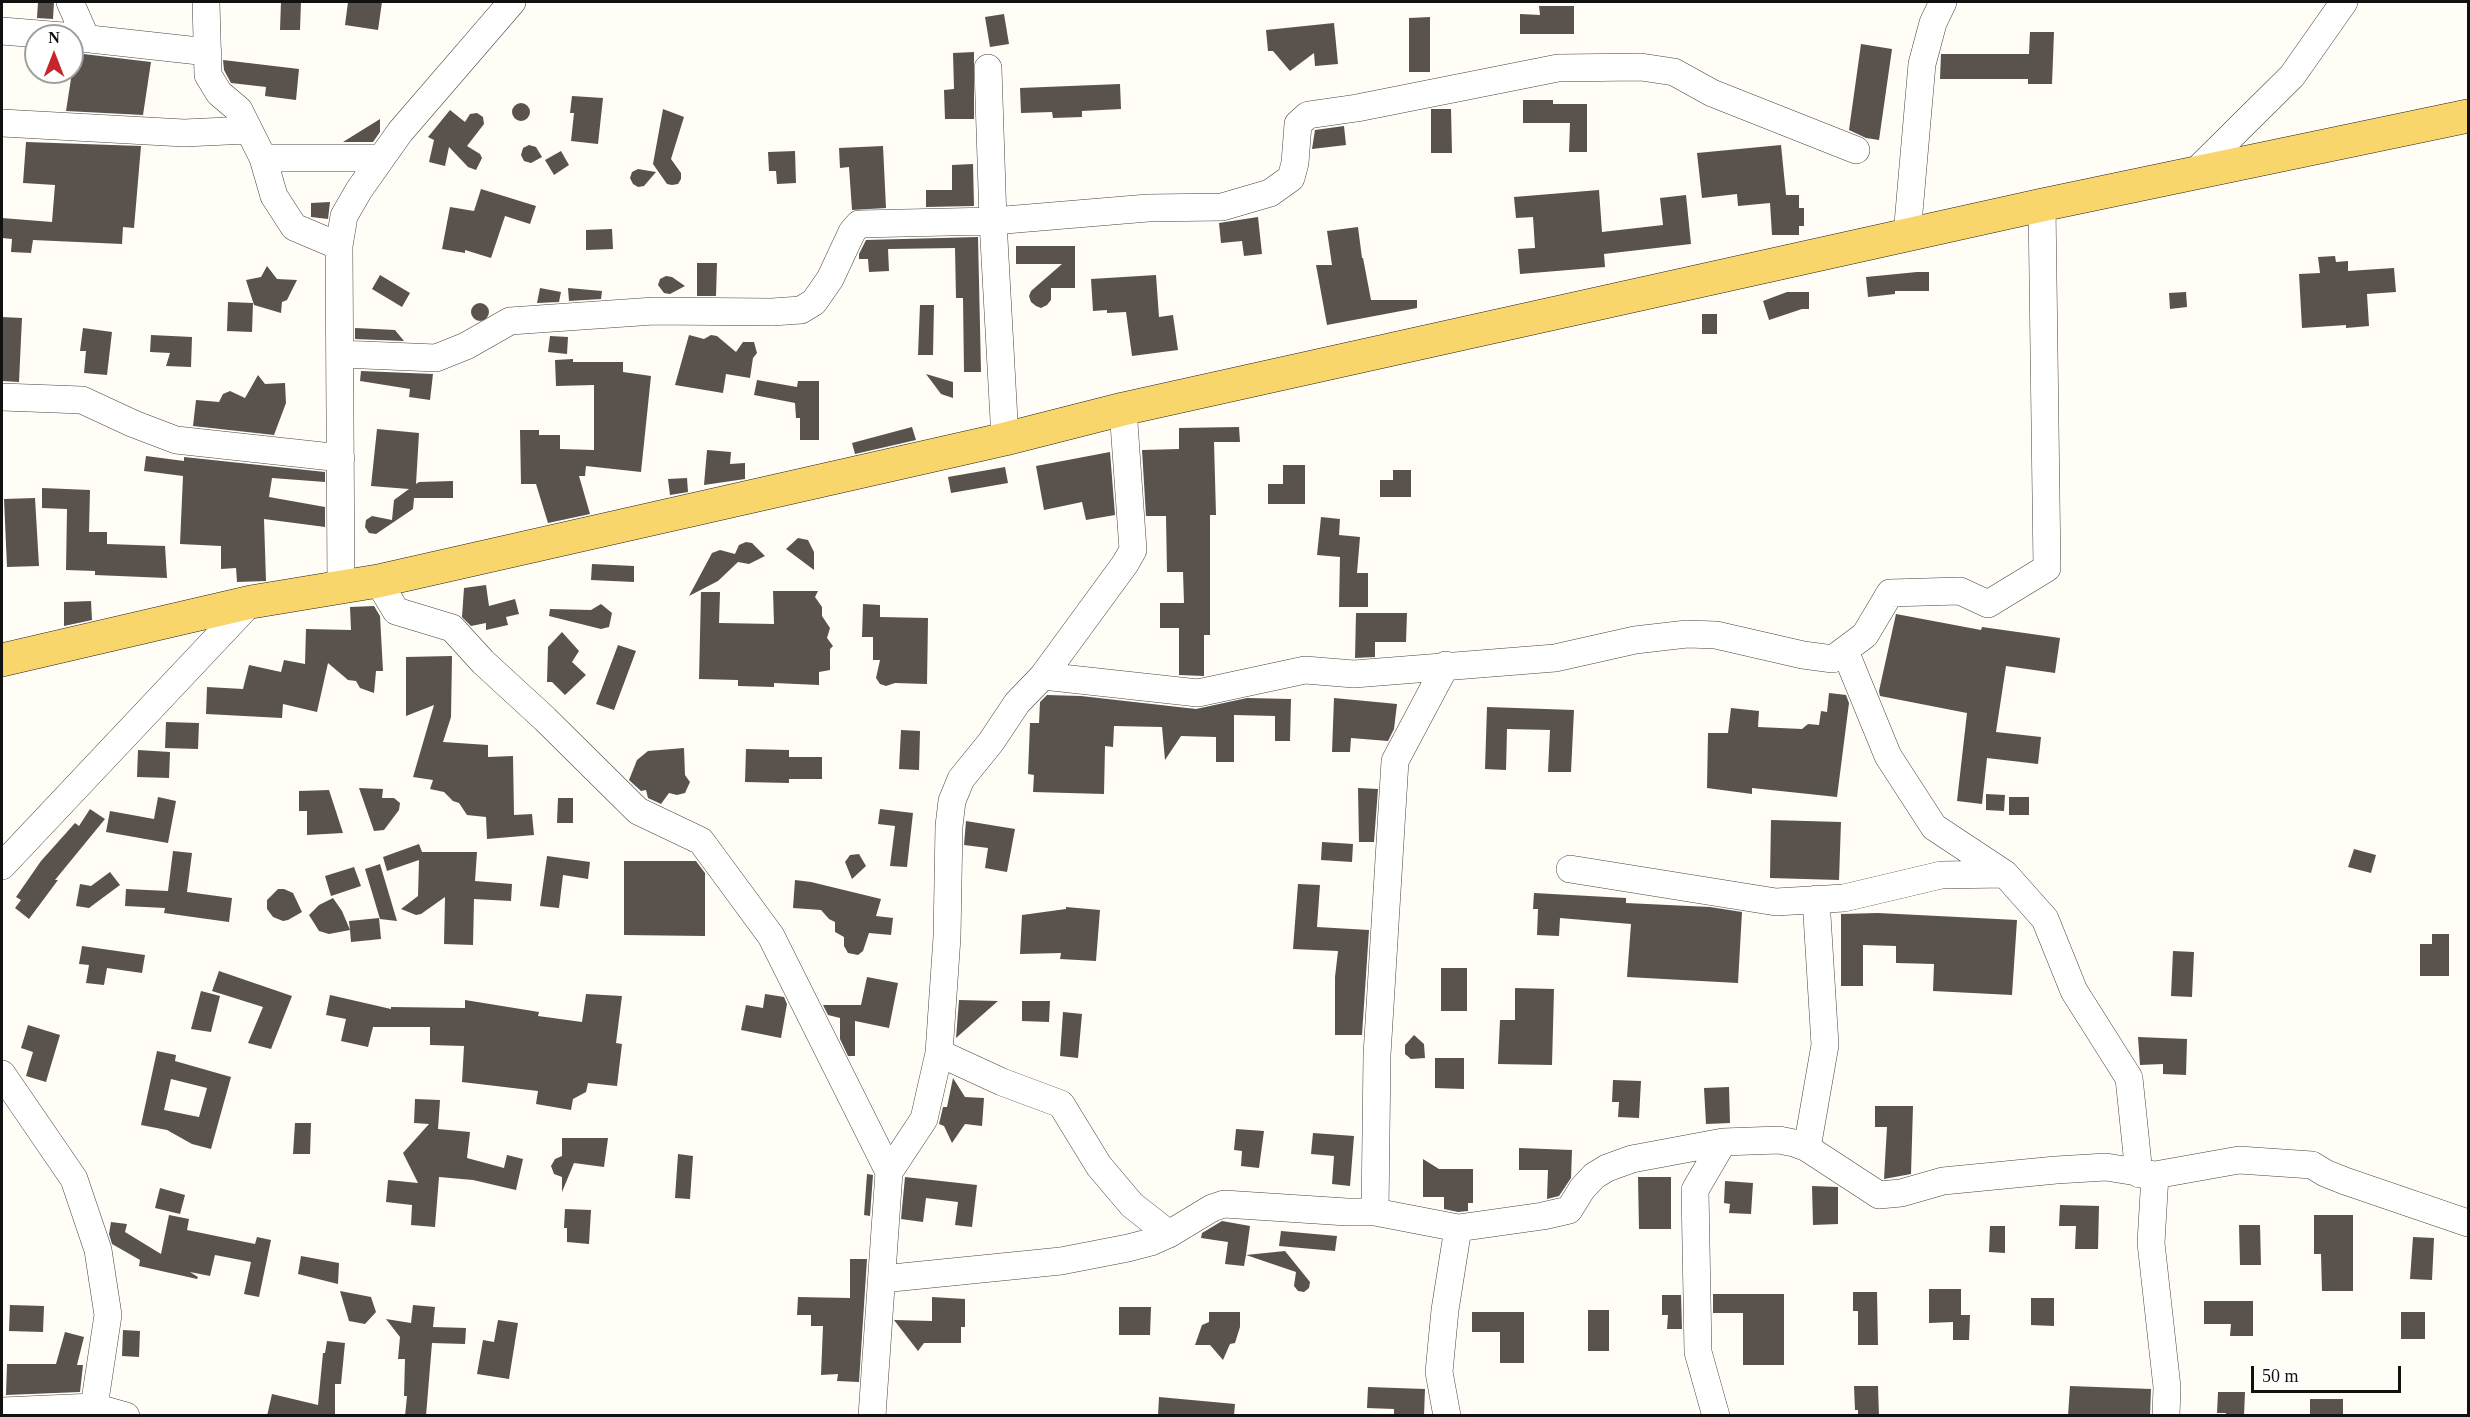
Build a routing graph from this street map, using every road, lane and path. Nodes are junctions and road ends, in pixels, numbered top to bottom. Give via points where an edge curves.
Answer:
1 (70, 2) edge
2 (206, 2) edge
3 (512, 2) edge
4 (1943, 2) edge
5 (2344, 2) edge
6 (73, 24) edge
7 (2, 31) edge
8 (24, 33) edge
9 (84, 38) edge
10 (208, 52) junction
11 (988, 68) dead end
12 (2469, 116) edge
13 (2, 123) edge
14 (249, 130) junction
15 (1856, 150) dead end
16 (263, 158) junction
17 (381, 158) junction
18 (2195, 172) junction
19 (2042, 205) junction
20 (993, 221) junction
21 (1907, 235) junction
22 (339, 246) junction
23 (340, 354) junction
24 (2, 397) edge
25 (1123, 409) junction
26 (1005, 439) junction
27 (341, 458) junction
28 (378, 581) junction
29 (340, 589) junction
30 (252, 603) junction
31 (1845, 651) junction
32 (2, 660) edge
33 (1446, 665) junction
34 (1043, 676) junction
35 (2, 866) edge
36 (1570, 869) dead end
37 (2005, 874) junction
38 (1816, 899) junction
39 (939, 1053) junction
40 (2, 1074) edge
41 (1723, 1142) junction
42 (1808, 1148) junction
43 (889, 1173) junction
44 (2147, 1174) junction
45 (1375, 1212) junction
46 (2469, 1223) edge
47 (1458, 1228) junction
48 (1169, 1234) junction
49 (882, 1279) junction
50 (94, 1407) junction
51 (2, 1411) edge
52 (126, 1416) edge
53 (872, 1416) edge
54 (1447, 1416) edge
55 (1716, 1416) edge
56 (2166, 1416) edge

1 - 6 street
2 - 10 street
3 - 17 street
4 - 21 street via 1922,64
5 - 18 street via 2292,76
7 - 8 street
9 - 10 street
10 - 14 street via 208,75 219,93 239,110
11 - 20 street
12 - 18 main road
13 - 14 street via 184,133
14 - 16 street
15 - 20 street via 1712,93 1674,72 1641,67 1557,68 1358,108 1308,114 1298,124 1291,178 1270,193 1222,207 1148,208
16 - 17 street
16 - 22 street via 274,196 294,227
17 - 22 street via 344,216
18 - 19 main road
19 - 21 main road
19 - 31 street via 2047,568 1988,604 1960,591 1890,593 1865,634
20 - 23 street via 859,224 830,279 813,302 801,310 654,311 510,321 436,358
20 - 26 street
21 - 25 main road
22 - 23 street
23 - 27 street
24 - 27 street via 82,400 176,440
25 - 26 main road
25 - 34 street via 1133,550
26 - 28 main road
27 - 29 street
28 - 29 main road
28 - 43 street via 396,611 452,628 638,811 701,841 771,936
29 - 30 main road
30 - 32 main road
30 - 35 street
31 - 33 street via 1833,659 1716,635 1687,634 1635,640 1555,658
31 - 37 street via 1888,756 1934,827
33 - 34 street via 1354,674 1305,670 1198,693
33 - 45 street via 1395,761 1377,1055
34 - 39 street via 1017,703 961,779 952,801
36 - 38 street via 1776,902
37 - 38 street via 1941,875 1844,898
37 - 44 street via 2045,919 2074,991 2129,1078
38 - 42 street via 1825,1045
39 - 43 street via 924,1119
39 - 48 street via 1060,1104 1099,1166 1132,1205
40 - 50 street via 74,1179 98,1250 108,1315
41 - 42 street via 1779,1140
41 - 47 street via 1607,1167 1582,1189 1569,1210
41 - 55 street via 1695,1190 1698,1352
42 - 44 street via 1879,1195 1943,1181 2056,1170 2106,1167
43 - 49 street
44 - 46 street via 2239,1160 2312,1165 2345,1181
44 - 56 street via 2167,1387
45 - 47 street
45 - 48 street via 1224,1204
47 - 54 street via 1439,1372
48 - 49 street via 1128,1248 1061,1261
49 - 53 street
50 - 51 street
50 - 52 street

